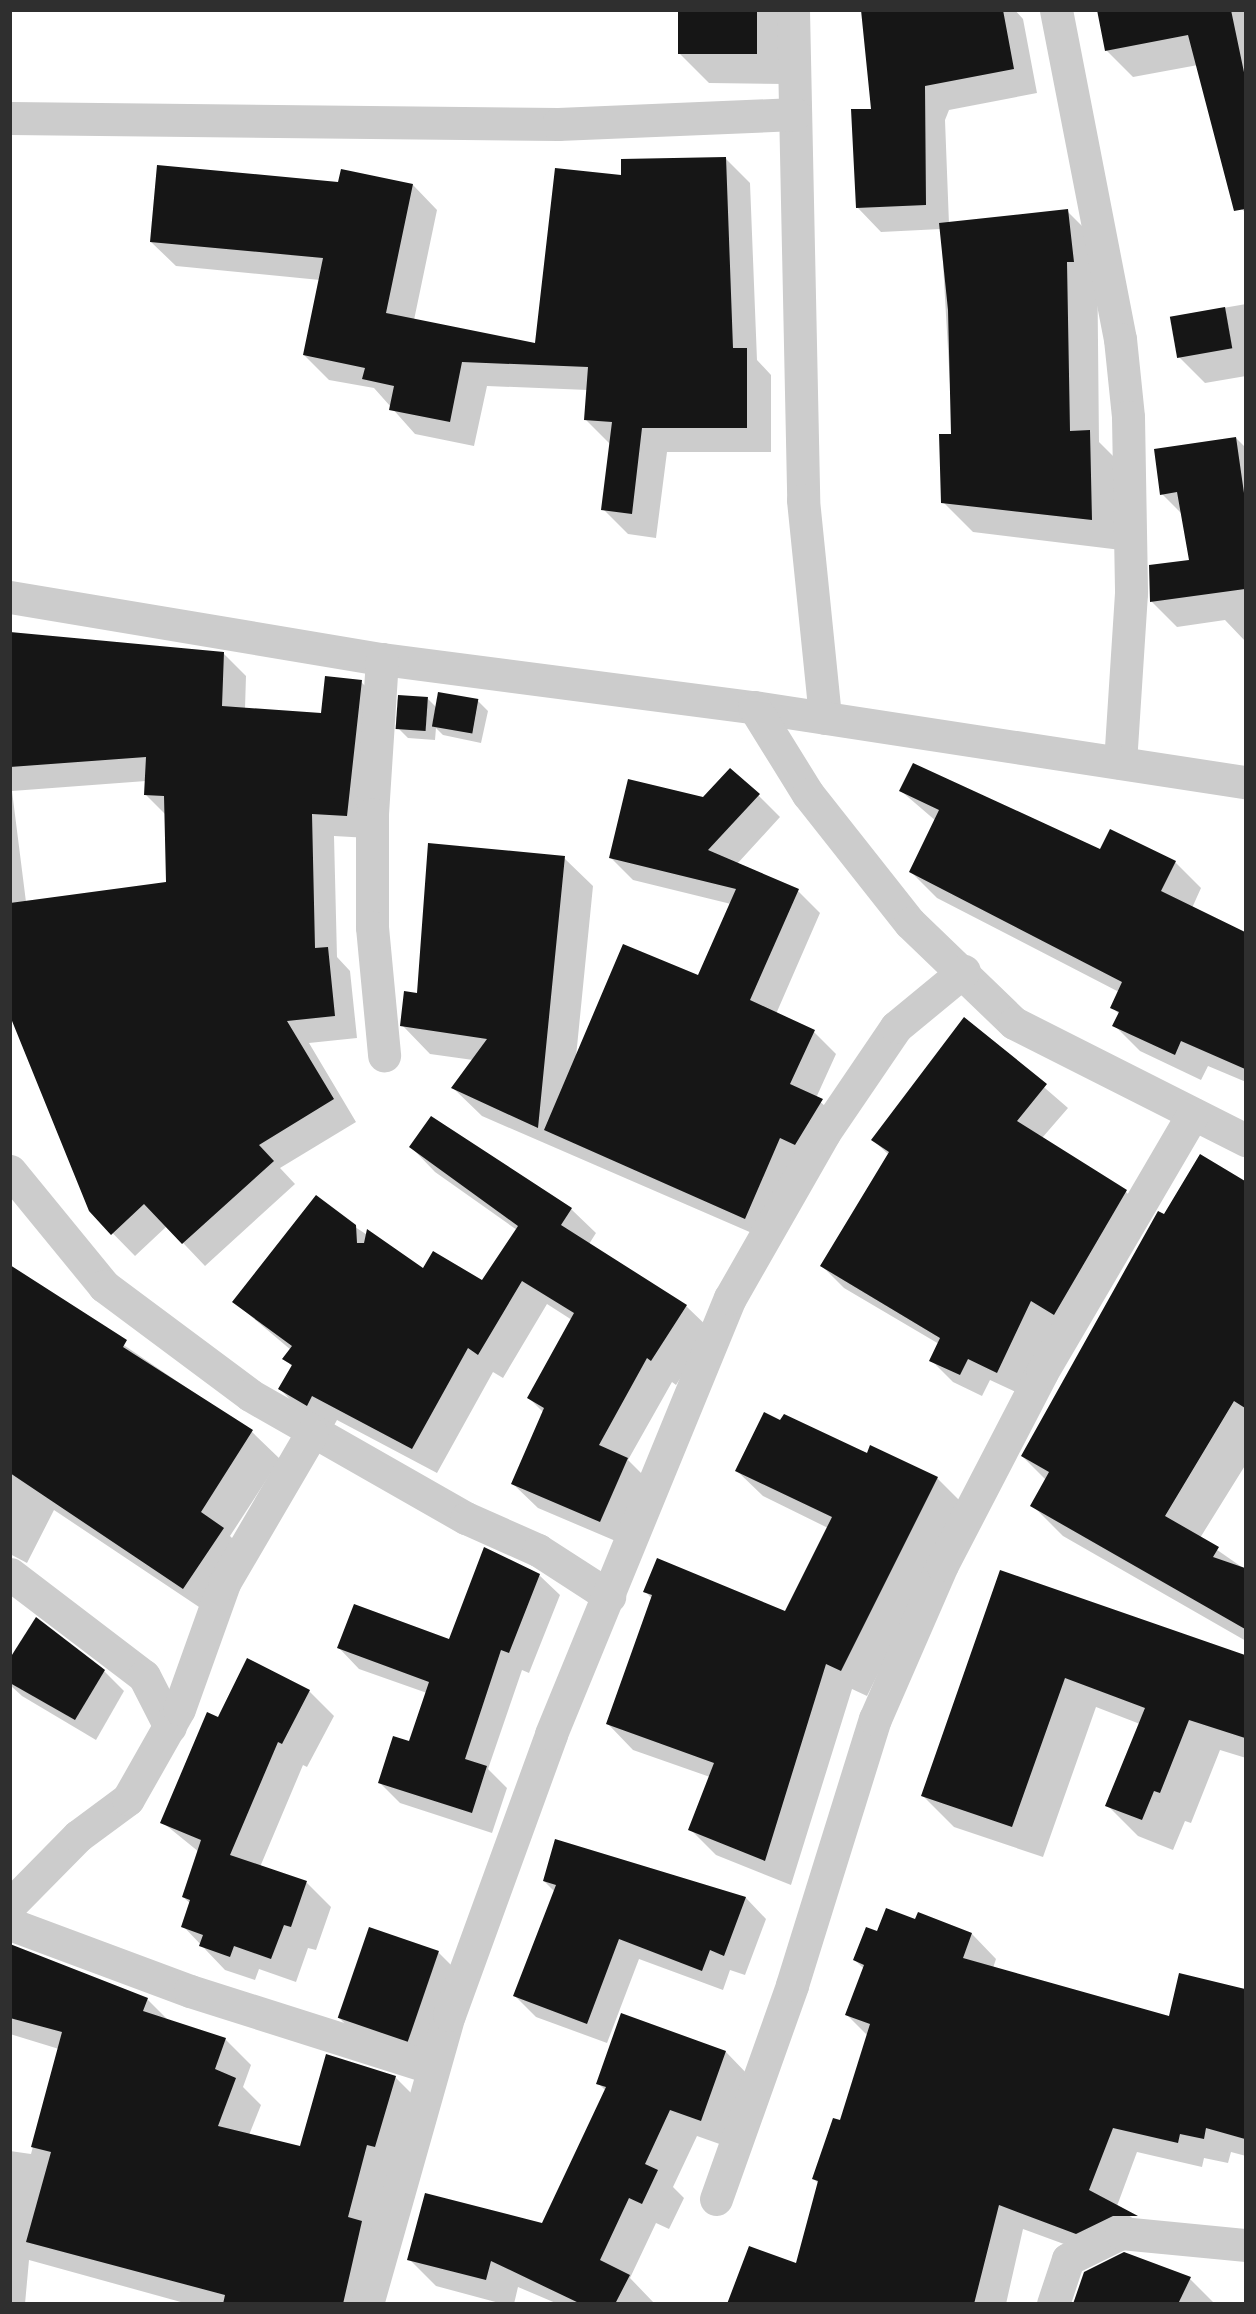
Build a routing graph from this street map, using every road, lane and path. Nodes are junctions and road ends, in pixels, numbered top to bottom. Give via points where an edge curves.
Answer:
1 (793, 10) edge
2 (1056, 10) edge
3 (795, 114) junction
4 (10, 118) edge
5 (10, 597) edge
6 (382, 659) junction
7 (754, 707) junction
8 (825, 718) junction
9 (1120, 763) junction
10 (1245, 782) edge
11 (964, 971) junction
12 (384, 1055) dead end
13 (1193, 1114) junction
14 (1245, 1140) edge
15 (10, 1172) edge
16 (311, 1434) junction
17 (10, 1574) edge
18 (609, 1596) junction
19 (170, 1727) junction
20 (10, 1905) edge
21 (10, 1924) edge
22 (433, 2068) junction
23 (716, 2199) dead end
24 (1245, 2245) edge
25 (367, 2304) edge
26 (1053, 2304) edge

1 - 3 street
2 - 9 street via 1120,339 1128,417 1131,593
3 - 4 street via 558,124
3 - 8 street via 803,500
5 - 6 street
6 - 7 street
6 - 12 street via 372,814 372,927
7 - 8 street
7 - 11 street via 808,794 910,923
8 - 9 street
9 - 10 street
11 - 13 street via 1014,1023
11 - 18 street via 896,1027 824,1133 730,1298
13 - 14 street
13 - 23 street via 1042,1372 942,1564 875,1719 792,1985
15 - 16 street via 104,1286 250,1395
16 - 18 street via 425,1491 466,1518 538,1550
16 - 19 street via 224,1584
17 - 19 street via 144,1676
18 - 22 street via 551,1734
19 - 20 street via 128,1799 78,1836
21 - 22 street via 190,1991
22 - 25 street
24 - 26 street via 1121,2233 1068,2259

